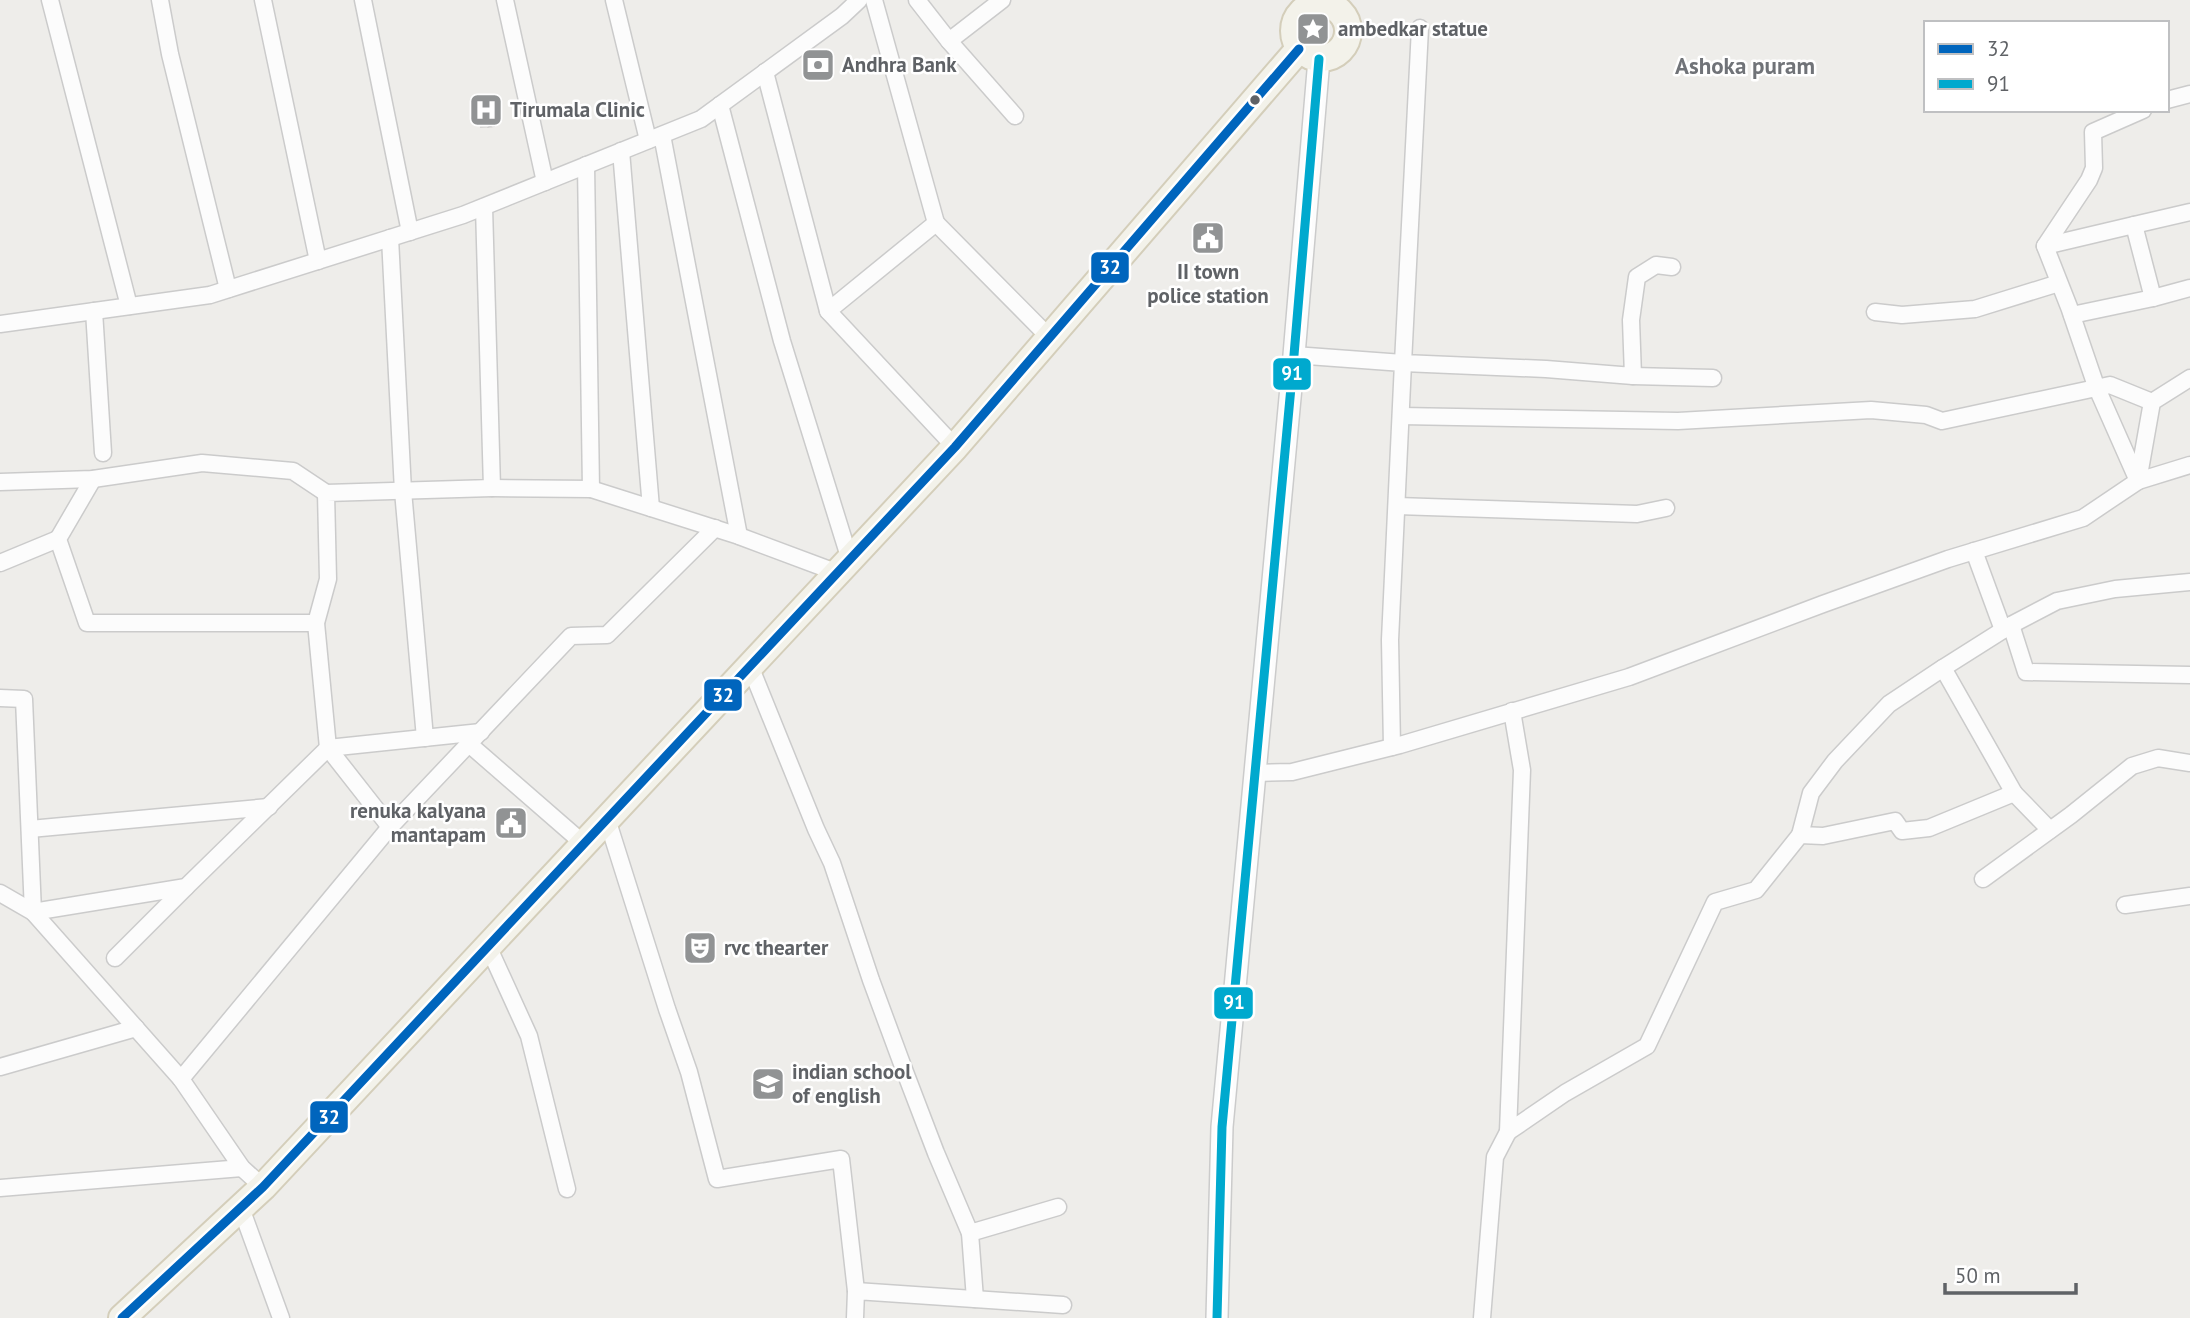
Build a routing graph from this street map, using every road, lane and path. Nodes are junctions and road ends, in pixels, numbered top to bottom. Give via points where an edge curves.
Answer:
1 (50, 0) edge
2 (160, 0) edge
3 (263, 0) edge
4 (363, 0) edge
5 (505, 0) edge
6 (614, 0) edge
7 (859, 0) edge
8 (874, 0) edge
9 (917, 0) edge
10 (1002, 0) edge
11 (1329, 3) edge
12 (1420, 28) dead end
13 (949, 41) junction
14 (1309, 54) junction
15 (765, 72) junction
16 (2190, 94) edge
17 (2169, 99) edge
18 (720, 105) junction
19 (2138, 112) edge
20 (1015, 116) dead end
21 (655, 138) junction
22 (621, 151) junction
23 (586, 165) junction
24 (545, 182) junction
25 (484, 207) junction
26 (2190, 212) edge
27 (936, 223) junction
28 (2134, 225) junction
29 (410, 232) junction
30 (390, 238) junction
31 (2045, 246) junction
32 (318, 261) junction
33 (1672, 267) dead end
34 (2059, 283) junction
35 (2190, 288) edge
36 (228, 289) junction
37 (2152, 298) junction
38 (129, 306) junction
39 (94, 311) junction
40 (828, 311) junction
41 (1875, 312) dead end
42 (2072, 315) junction
43 (0, 324) edge
44 (1049, 337) junction
45 (1294, 355) junction
46 (1403, 363) junction
47 (1633, 376) junction
48 (2190, 378) edge
49 (1713, 379) dead end
50 (2096, 387) junction
51 (2152, 402) junction
52 (1401, 416) junction
53 (955, 447) junction
54 (103, 453) dead end
55 (2190, 465) edge
56 (93, 479) junction
57 (2138, 481) junction
58 (0, 482) edge
59 (492, 488) junction
60 (591, 489) junction
61 (403, 491) junction
62 (326, 493) junction
63 (1397, 506) junction
64 (650, 508) junction
65 (1666, 508) dead end
66 (715, 528) junction
67 (739, 536) junction
68 (58, 539) junction
69 (1974, 551) junction
70 (0, 563) edge
71 (844, 566) junction
72 (2190, 582) edge
73 (316, 623) junction
74 (2007, 627) junction
75 (750, 666) junction
76 (1942, 668) junction
77 (2190, 675) edge
78 (0, 698) edge
79 (1512, 711) junction
80 (481, 732) junction
81 (425, 738) junction
82 (469, 744) junction
83 (1392, 747) junction
84 (328, 748) junction
85 (2190, 763) edge
86 (1255, 773) junction
87 (2014, 793) junction
88 (269, 807) junction
89 (607, 819) junction
90 (390, 827) junction
91 (30, 829) junction
92 (2050, 830) junction
93 (1800, 835) junction
94 (584, 844) junction
95 (1983, 879) dead end
96 (186, 887) junction
97 (0, 893) edge
98 (2190, 896) edge
99 (2125, 905) dead end
100 (33, 912) junction
101 (488, 946) junction
102 (115, 958) dead end
103 (136, 1028) junction
104 (0, 1067) edge
105 (181, 1079) junction
106 (1508, 1132) junction
107 (242, 1168) junction
108 (263, 1187) junction
109 (0, 1188) edge
110 (566, 1189) dead end
111 (1058, 1207) dead end
112 (241, 1208) junction
113 (970, 1233) junction
114 (856, 1291) junction
115 (975, 1299) junction
116 (1063, 1305) dead end
117 (122, 1318) edge
118 (281, 1318) edge
119 (855, 1318) edge
120 (1217, 1318) edge
121 (1482, 1318) edge

1 - 38 street
2 - 36 street
3 - 32 street
4 - 29 street
5 - 24 street
6 - 21 street
7 - 15 street
8 - 27 street
9 - 13 street
10 - 13 street
11 - 14 main road via 1306,8 1296,20 1294,35
11 - 14 main road via 1346,19 1346,43 1335,55
12 - 46 street
13 - 20 street
14 - 44 main road
14 - 45 street
15 - 18 street
15 - 40 street
16 - 17 street
18 - 21 street via 701,119
18 - 71 street
19 - 31 street via 2093,132 2094,168 2089,180
21 - 22 street
21 - 67 street
22 - 23 street
22 - 64 street
23 - 24 street
23 - 60 street
24 - 25 street
25 - 29 street
25 - 59 street
26 - 28 street
27 - 40 street
27 - 44 street
28 - 31 street
28 - 37 street
29 - 30 street
30 - 32 street
30 - 61 street
31 - 34 street
32 - 36 street
33 - 47 street via 1656,265 1637,277 1631,320
34 - 41 street via 1975,309 1902,315
34 - 42 street
35 - 37 street
36 - 38 street
37 - 42 street
38 - 39 street
39 - 43 street
39 - 54 street
40 - 53 street
42 - 50 street
44 - 53 main road
45 - 46 street
45 - 86 street
46 - 47 street
46 - 52 street
47 - 49 street
48 - 51 street
50 - 51 street via 2110,385
50 - 52 street via 1942,421 1871,410 1678,421
50 - 57 street
51 - 57 street
52 - 63 street
53 - 71 main road
55 - 57 street
56 - 58 street
56 - 62 street via 202,463 293,471
56 - 68 street
57 - 69 street via 2083,518
59 - 60 street
59 - 61 street
60 - 64 street
61 - 62 street
61 - 81 street
62 - 73 street via 327,579
63 - 65 street via 1637,514
63 - 83 street via 1390,640
64 - 66 street
66 - 67 street
66 - 80 street via 607,635 571,636
67 - 71 street
68 - 70 street
68 - 73 street via 87,623
69 - 74 street
69 - 79 street via 1629,677
71 - 75 main road
72 - 74 street via 2115,589 2057,601
73 - 84 street
74 - 76 street
74 - 77 street via 2026,672
75 - 89 main road
75 - 113 street via 832,863 881,1006
76 - 87 street
76 - 93 street via 1889,704 1835,761 1811,793
78 - 91 street via 24,699
79 - 83 street
79 - 106 street via 1522,770
80 - 81 street
80 - 82 street
81 - 84 street
82 - 90 street
82 - 94 street
83 - 86 street via 1292,772
84 - 88 street
84 - 90 street
85 - 92 street via 2158,758 2132,766
86 - 120 street via 1222,1127
87 - 92 street
87 - 93 street via 1929,828 1902,831 1895,821 1823,836
88 - 91 street
88 - 96 street
89 - 94 main road
89 - 114 street via 689,1072 717,1179 841,1159
90 - 105 street
91 - 100 street
92 - 95 street
93 - 106 street via 1756,890 1715,902 1647,1046
94 - 101 main road
96 - 100 street
96 - 102 street
97 - 100 street
98 - 99 street
100 - 103 street
101 - 108 main road
101 - 110 street via 529,1036
103 - 104 street
103 - 105 street
105 - 107 street
106 - 121 street via 1495,1157
107 - 108 street
107 - 109 street
108 - 112 main road
111 - 113 street
112 - 117 main road
112 - 118 street
113 - 115 street
114 - 115 street
114 - 119 street
115 - 116 street

